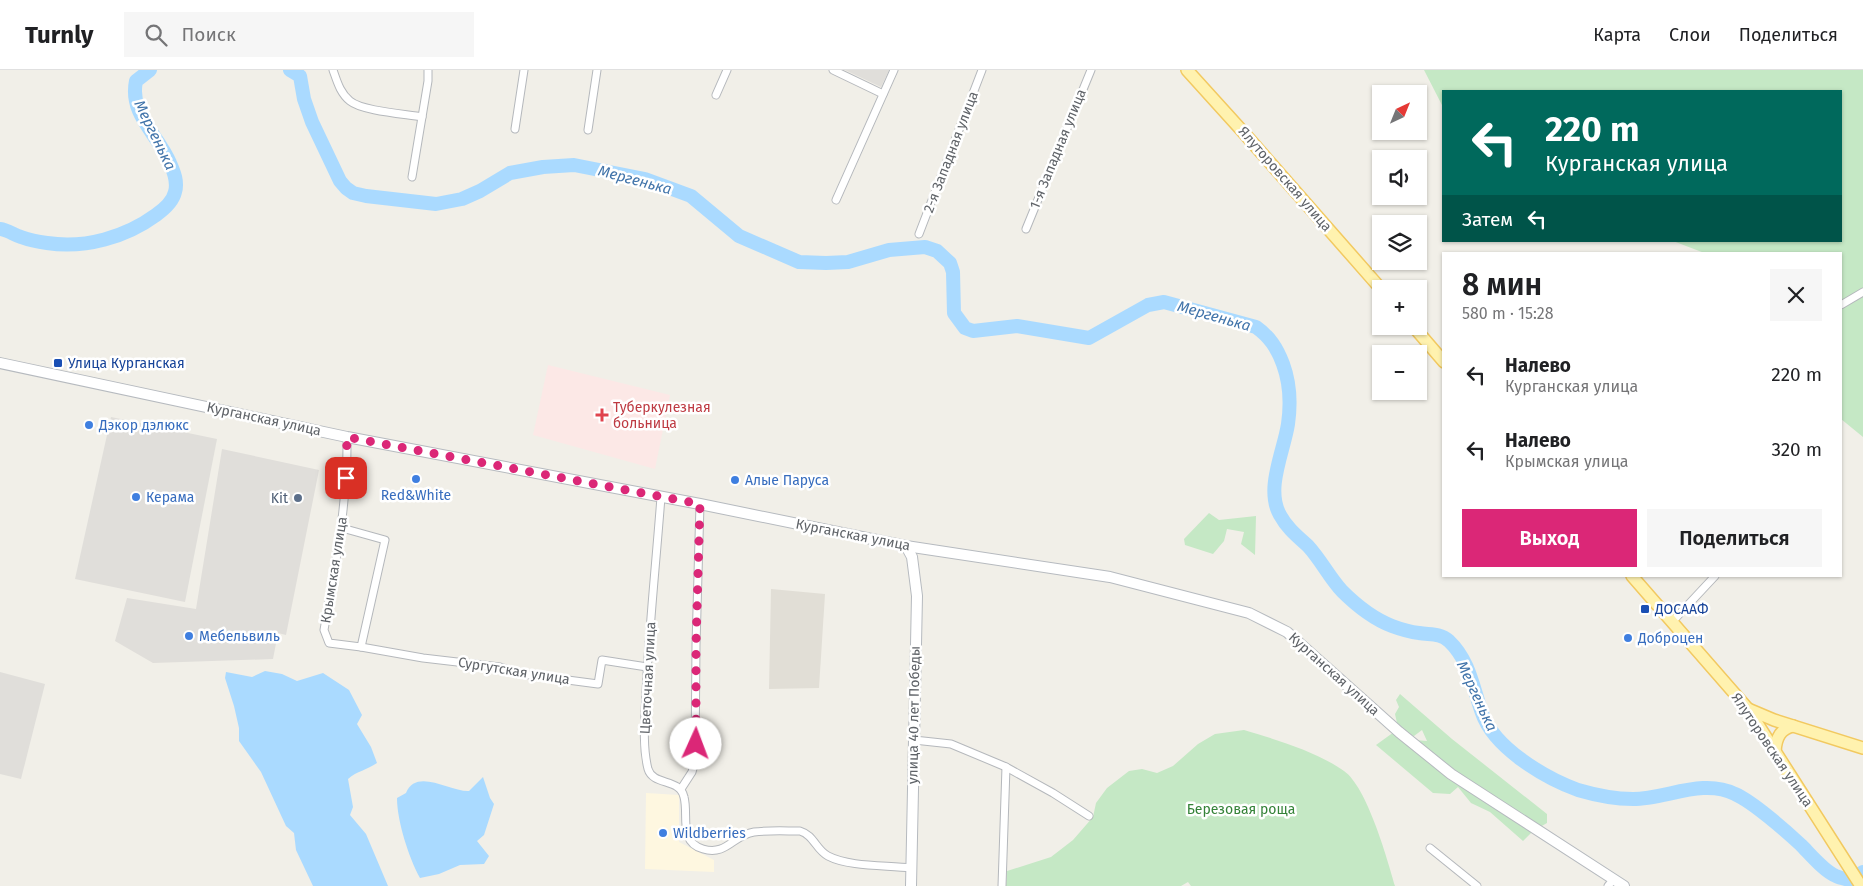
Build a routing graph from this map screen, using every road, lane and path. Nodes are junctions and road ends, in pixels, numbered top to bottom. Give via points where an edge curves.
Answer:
1 (333, 70) edge
2 (428, 70) edge
3 (524, 70) edge
4 (597, 70) edge
5 (727, 70) edge
6 (833, 70) edge
7 (894, 70) edge
8 (982, 70) edge
9 (1091, 70) edge
10 (1187, 70) edge
11 (883, 94) junction
12 (716, 95) dead end
13 (422, 117) junction
14 (515, 129) dead end
15 (588, 130) dead end
16 (412, 177) dead end
17 (836, 200) dead end
18 (1026, 229) dead end
19 (919, 234) dead end
20 (1372, 280) edge
21 (1863, 292) edge
22 (1842, 304) edge
23 (1421, 335) edge
24 (1442, 360) edge
25 (0, 363) edge
26 (347, 437) junction
27 (661, 498) junction
28 (700, 504) junction
29 (342, 528) junction
30 (906, 546) junction
31 (1633, 577) edge
32 (1714, 577) edge
33 (1672, 622) junction
34 (361, 647) junction
35 (647, 667) junction
36 (1748, 709) junction
37 (1793, 726) junction
38 (914, 740) junction
39 (1863, 748) edge
40 (1775, 751) junction
41 (1006, 767) junction
42 (681, 789) junction
43 (1089, 816) dead end
44 (1430, 848) dead end
45 (911, 868) junction
46 (1611, 883) edge
47 (911, 886) edge
48 (1002, 886) edge
49 (1477, 886) edge
50 (1624, 886) edge
51 (1861, 886) edge

1 - 13 street via 341,91 350,102 364,108
2 - 13 street
3 - 14 street
4 - 15 street
5 - 12 street
6 - 11 street
7 - 11 street
8 - 19 street, 2-я Западная улица
9 - 18 street, 1-я Западная улица
10 - 20 main road, Ялуторовская улица
11 - 17 street
13 - 16 street
21 - 22 street
23 - 24 main road
25 - 26 main road, Курганская улица
26 - 27 main road, Курганская улица
26 - 29 street, Крымская улица
27 - 28 main road, Курганская улица
27 - 35 street, Цветочная улица
28 - 30 main road, Курганская улица
28 - 42 street via 696,761
29 - 34 street, Крымская улица via 324,630 328,643
29 - 34 street via 385,540
30 - 38 main road, улица 40 лет Победы via 912,557 917,596
30 - 46 main road, Курганская улица via 1110,577 1249,613 1287,632 1451,774
31 - 33 main road, Ялуторовская улица
32 - 33 street
33 - 36 main road, Ялуторовская улица
34 - 35 street, Сургутская улица via 598,684 602,660
35 - 42 street, Цветочная улица via 645,742 648,771 657,779
36 - 37 main road
36 - 40 main road, Ялуторовская улица
37 - 39 main road
37 - 40 main road via 1781,732
38 - 41 street via 952,744
38 - 45 main road, улица 40 лет Победы
40 - 51 main road, Ялуторовская улица
41 - 43 street
41 - 48 street
42 - 45 street via 685,798 684,824 688,837 703,849 725,849 740,836 754,832 800,831 807,833 822,852 845,862
44 - 49 street
45 - 47 main road, улица 40 лет Победы
46 - 50 main road, Курганская улица

